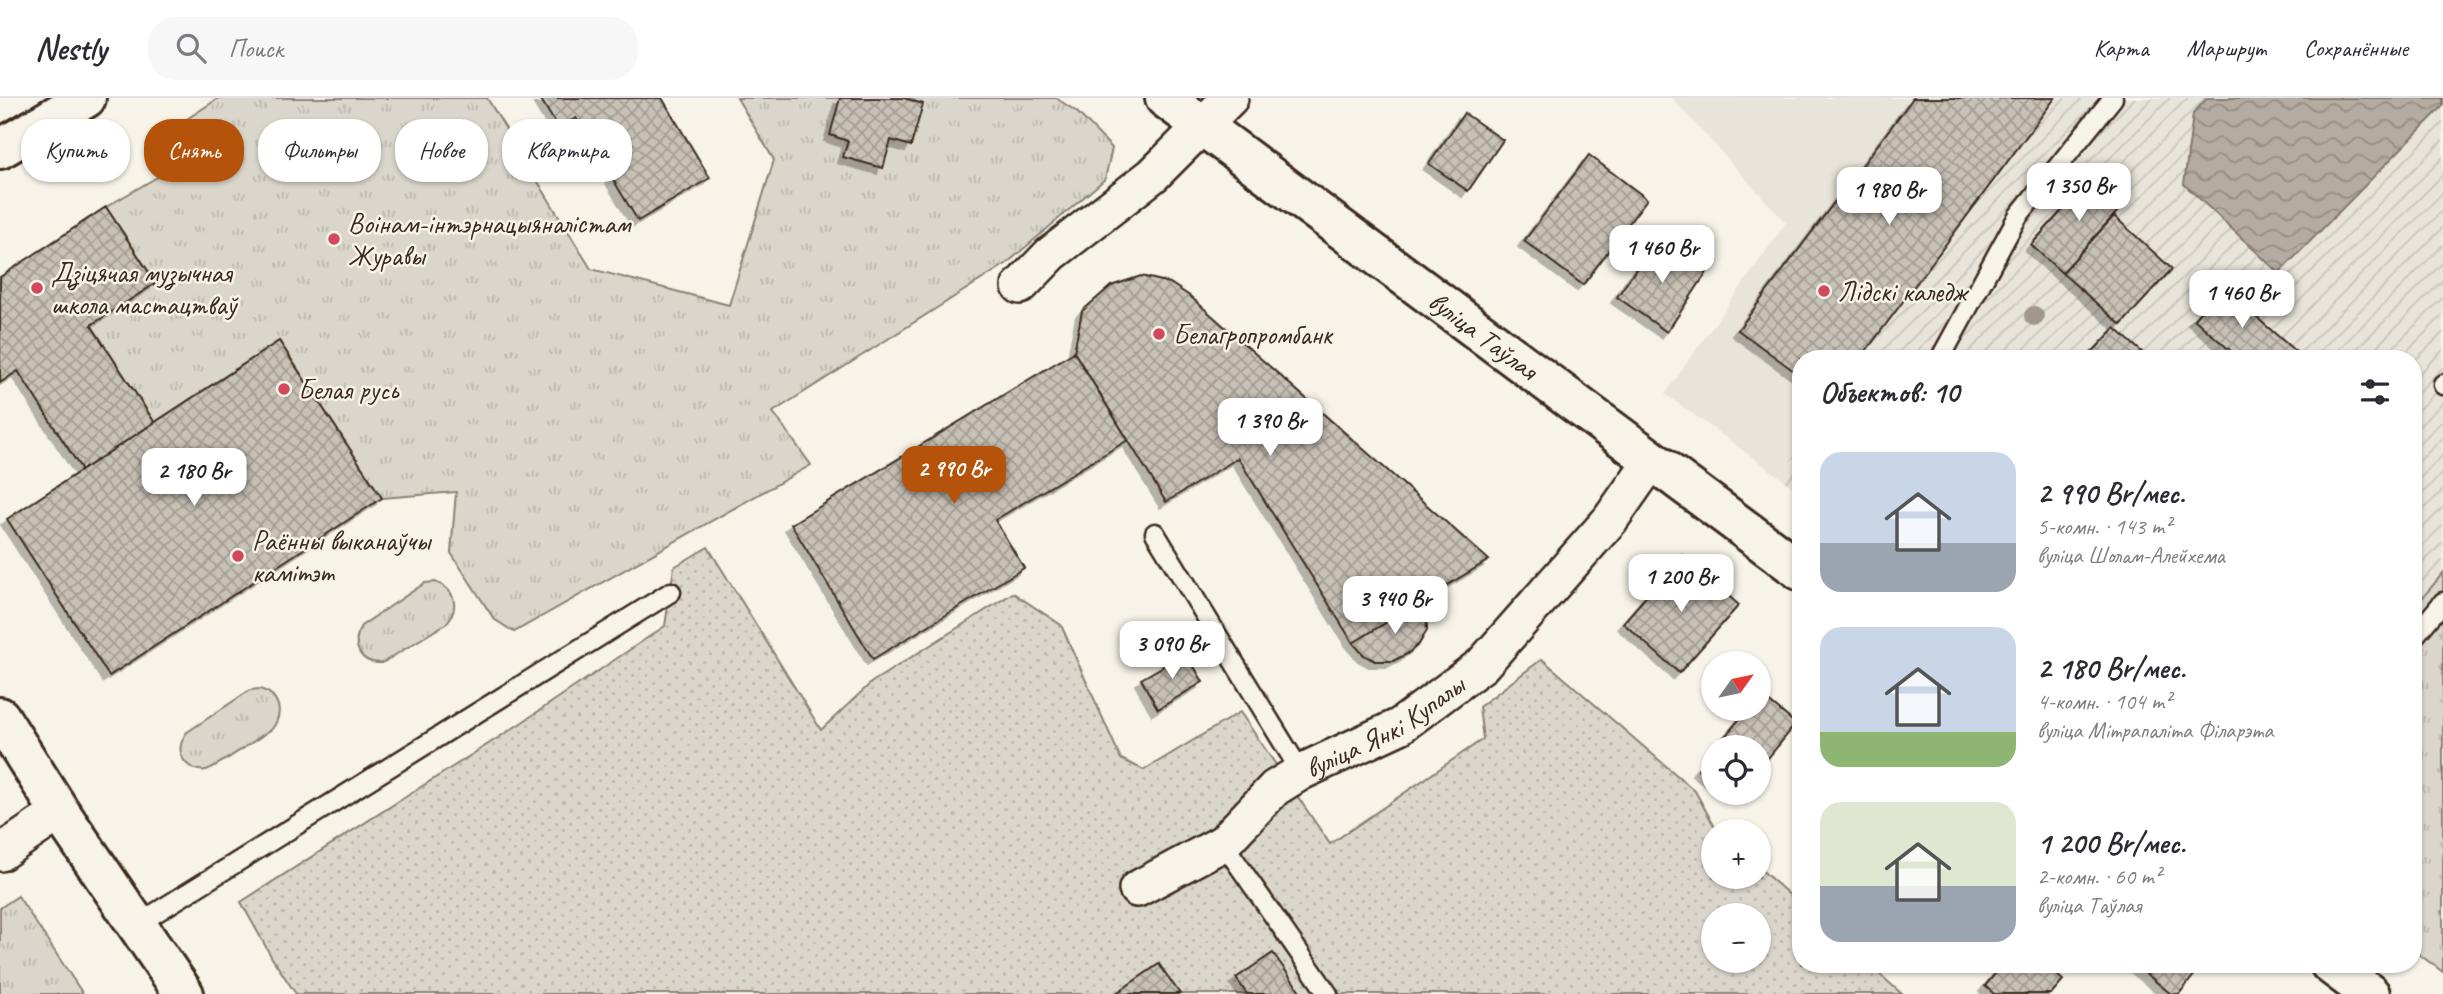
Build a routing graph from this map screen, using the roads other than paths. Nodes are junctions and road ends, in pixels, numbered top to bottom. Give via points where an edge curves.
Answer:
1 (86, 98) edge
2 (1165, 98) edge
3 (1230, 98) edge
4 (2113, 98) edge
5 (1202, 125) junction
6 (0, 149) edge
7 (1020, 286) dead end
8 (1945, 350) edge
9 (1652, 460) junction
10 (1155, 533) dead end
11 (1792, 563) edge
12 (671, 592) dead end
13 (2443, 602) edge
14 (2422, 627) edge
15 (0, 717) edge
16 (0, 750) edge
17 (1301, 772) junction
18 (60, 812) junction
19 (1223, 843) junction
20 (0, 853) edge
21 (1136, 889) dead end
22 (136, 925) junction
23 (2340, 973) edge
24 (2362, 992) edge
25 (184, 994) edge
26 (1328, 994) edge

1 - 6 main road
2 - 5 main road, вуліца Таўлая
3 - 5 street
4 - 8 lane via 2018,216
5 - 7 street via 1153,175 1051,254
5 - 9 main road, вуліца Таўлая
9 - 11 main road, вуліца Таўлая
9 - 17 street, вуліца Янкі Купалы via 1610,520 1482,665 1399,726
10 - 17 lane
12 - 22 lane
13 - 14 lane
15 - 18 main road
16 - 18 main road
17 - 19 street, вуліца Янкі Купалы via 1276,788
18 - 20 street
18 - 22 main road
19 - 21 street, вуліца Янкі Купалы
19 - 26 lane
22 - 25 main road
23 - 24 main road

